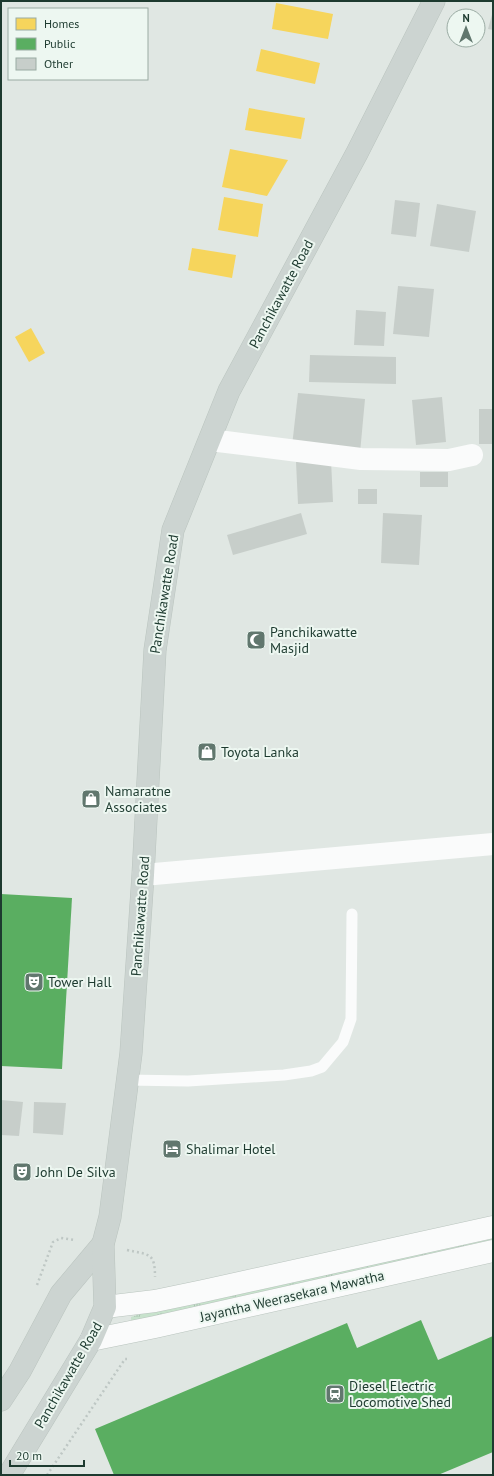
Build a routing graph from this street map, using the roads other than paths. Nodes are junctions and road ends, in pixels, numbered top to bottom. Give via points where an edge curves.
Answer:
1 (434, 1) edge
2 (210, 440) junction
3 (472, 455) dead end
4 (493, 844) edge
5 (143, 875) junction
6 (352, 914) dead end
7 (127, 1080) junction
8 (493, 1227) edge
9 (103, 1244) junction
10 (493, 1251) edge
11 (105, 1307) junction
12 (91, 1340) junction
13 (1, 1400) edge
14 (10, 1475) edge

1 - 2 main road, Panchikawatte Road via 357,154 229,391
2 - 3 main road via 361,459 449,460
2 - 5 main road, Panchikawatte Road via 173,530 154,650
4 - 5 main road
5 - 7 main road, Panchikawatte Road
6 - 7 lane via 351,1019 343,1042 322,1067 311,1071 269,1076 188,1081
7 - 9 main road, Panchikawatte Road via 110,1217
8 - 11 main road, Jayantha Weerasekara Mawatha via 155,1301
9 - 11 main road, Panchikawatte Road
9 - 13 main road, Panchikawatte Road via 61,1294
10 - 12 main road, Jayantha Weerasekara Mawatha
11 - 12 main road, Panchikawatte Road
12 - 14 main road, Panchikawatte Road

